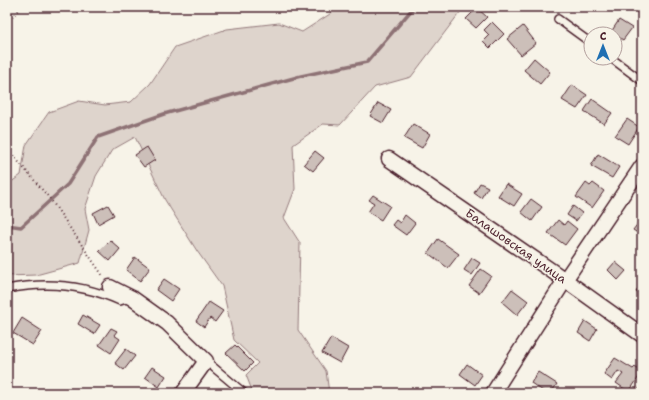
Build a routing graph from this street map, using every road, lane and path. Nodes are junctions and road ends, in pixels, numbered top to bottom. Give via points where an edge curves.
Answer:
1 (22, 7) edge
2 (558, 19) dead end
3 (7, 23) edge
4 (583, 37) edge
5 (622, 66) edge
6 (642, 81) edge
7 (7, 141) edge
8 (389, 158) dead end
9 (642, 166) edge
10 (565, 280) junction
11 (110, 287) joint
12 (7, 289) edge
13 (132, 298) junction
14 (642, 335) edge
15 (206, 361) junction
16 (183, 393) edge
17 (244, 393) edge
18 (493, 393) edge

1 - 3 path
2 - 4 lane
5 - 6 lane
7 - 11 path via 11,153 50,200
8 - 10 street, Балашовская улица
9 - 10 street
10 - 14 street, Балашовская улица
10 - 18 street
11 - 13 street
12 - 13 lane via 27,285 50,285 85,288 120,301
13 - 15 street via 167,323
15 - 16 street
15 - 17 lane

